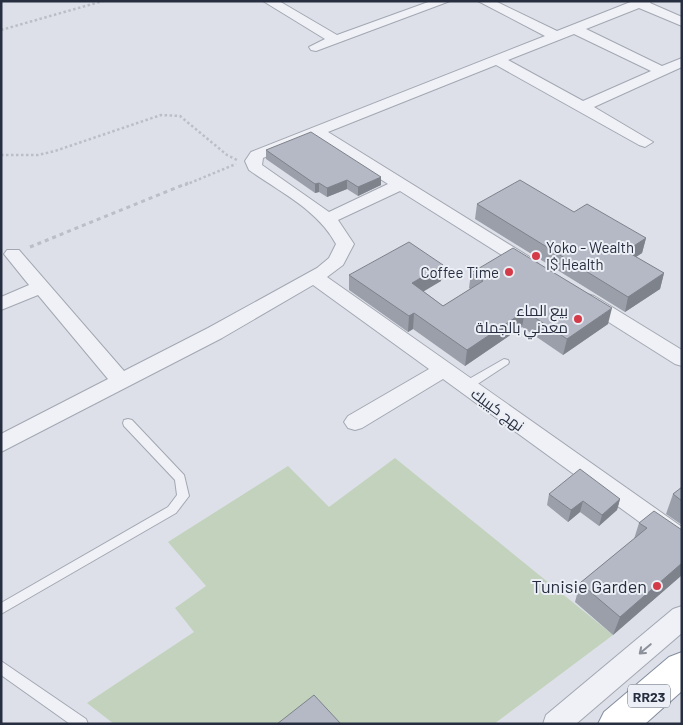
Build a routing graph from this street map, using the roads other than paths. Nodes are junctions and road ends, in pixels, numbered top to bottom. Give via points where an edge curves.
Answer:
1 (268, 1) edge
2 (444, 1) edge
3 (484, 1) edge
4 (642, 2) edge
5 (682, 22) edge
6 (575, 29) junction
7 (556, 36) junction
8 (336, 40) junction
9 (316, 47) dead end
10 (498, 60) junction
11 (682, 62) edge
12 (662, 71) junction
13 (583, 107) junction
14 (318, 132) junction
15 (645, 142) dead end
16 (400, 184) junction
17 (327, 219) junction
18 (13, 254) road end
19 (541, 271) edge
20 (314, 277) junction
21 (41, 286) junction
22 (574, 292) edge
23 (1, 304) edge
24 (682, 359) edge
25 (504, 362) dead end
26 (443, 370) junction
27 (121, 381) junction
28 (466, 386) junction
29 (355, 422) dead end
30 (128, 423) dead end
31 (1, 444) edge
32 (682, 540) edge
33 (1, 609) edge
34 (682, 617) edge
35 (1, 667) edge
36 (682, 668) edge
37 (81, 724) edge
38 (556, 724) edge
39 (617, 724) edge

1 - 8 street
2 - 8 street
3 - 7 street
4 - 5 street
4 - 6 street
6 - 7 street
6 - 12 street
7 - 10 street
8 - 9 street
10 - 13 street
10 - 14 street
11 - 12 street
12 - 13 street
13 - 15 street
14 - 16 street
14 - 17 street via 257,155 253,161 255,167
16 - 17 street
16 - 19 street
17 - 20 street via 340,232 345,244 338,261
18 - 21 street
20 - 26 street, نهج كيبيك
20 - 27 street
21 - 23 street
21 - 27 street
22 - 24 street
25 - 28 lane
26 - 28 street, نهج كيبيك
26 - 29 street
27 - 31 street
28 - 32 street, نهج كيبيك
30 - 33 lane via 180,478 183,496 172,510
34 -> 38 street
35 - 37 lane
36 - 39 highway, RR23

